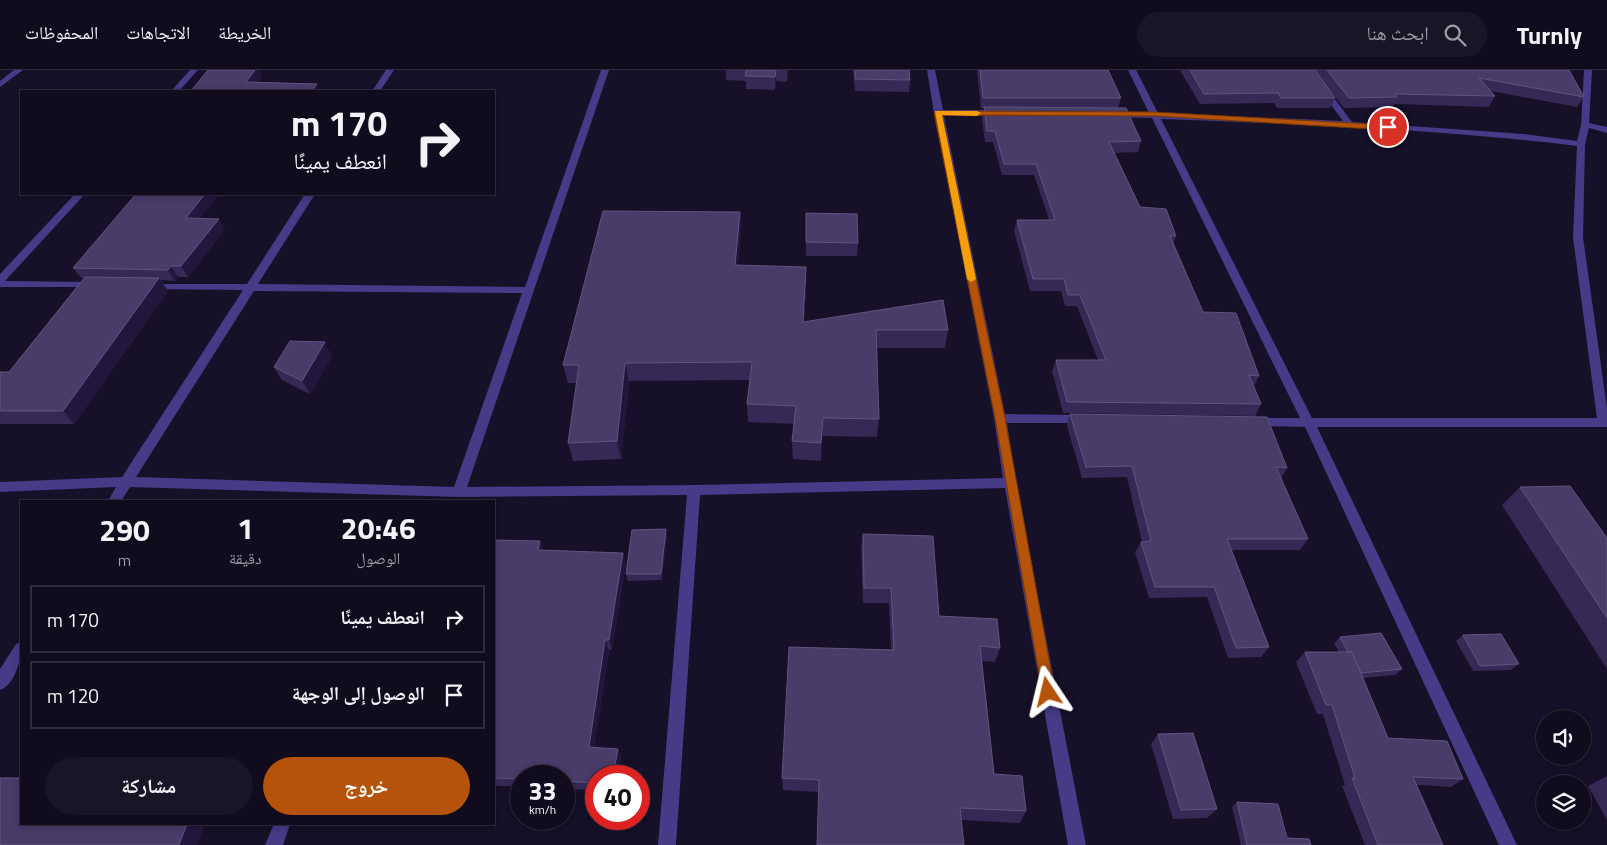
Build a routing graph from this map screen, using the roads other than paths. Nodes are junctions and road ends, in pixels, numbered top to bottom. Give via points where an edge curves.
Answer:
1 (19, 70) edge
2 (194, 70) edge
3 (390, 70) edge
4 (605, 70) edge
5 (931, 70) edge
6 (1132, 70) edge
7 (1309, 70) edge
8 (1588, 70) edge
9 (0, 85) edge
10 (176, 90) edge
11 (377, 90) edge
12 (938, 113) junction
13 (1007, 113) edge
14 (1105, 114) edge
15 (1154, 114) junction
16 (1349, 124) junction
17 (1585, 125) junction
18 (1607, 130) edge
19 (1581, 144) junction
20 (79, 195) edge
21 (309, 195) edge
22 (0, 280) edge
23 (0, 284) edge
24 (110, 285) edge
25 (140, 286) edge
26 (249, 287) junction
27 (529, 290) junction
28 (1000, 418) junction
29 (1100, 419) edge
30 (1240, 422) edge
31 (1310, 423) junction
32 (1605, 423) edge
33 (126, 482) junction
34 (1010, 483) junction
35 (0, 487) edge
36 (694, 490) junction
37 (459, 492) junction
38 (404, 497) edge
39 (115, 500) edge
40 (20, 652) edge
41 (0, 684) edge
42 (282, 825) edge
43 (274, 845) edge
44 (667, 845) edge
45 (1077, 845) edge
46 (1508, 845) edge

1 - 9 street
2 - 10 street
3 - 11 street
4 - 27 street
5 - 12 street
6 - 15 street
7 - 16 street
8 - 17 street
12 - 13 street
12 - 28 street
14 - 15 street
15 - 16 street
15 - 31 street
16 - 19 street
17 - 18 street
17 - 19 street
19 - 32 street via 1578,237
20 - 22 street
21 - 26 street
23 - 24 street
25 - 26 street
26 - 27 street
26 - 33 street
27 - 37 street
28 - 29 street
28 - 34 street
30 - 31 street
31 - 32 street
31 - 46 street
33 - 35 street
33 - 38 street
33 - 39 street
34 - 36 street
34 - 45 street
36 - 37 street
36 - 44 street
37 - 38 street
40 - 41 street
42 - 43 street

